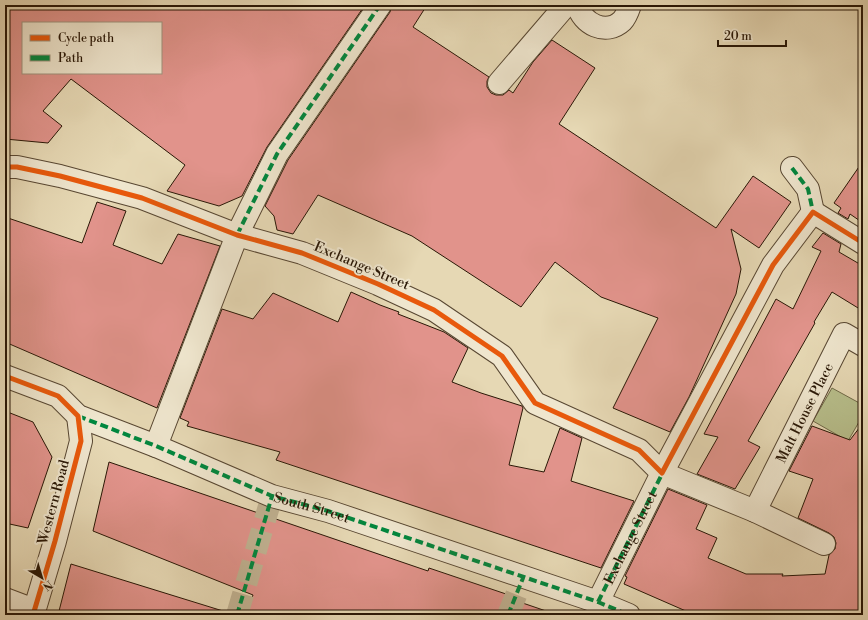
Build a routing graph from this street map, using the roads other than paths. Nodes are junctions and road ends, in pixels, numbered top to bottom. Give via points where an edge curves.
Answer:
1 (380, 5) edge
2 (566, 5) edge
3 (578, 5) edge
4 (630, 5) edge
5 (499, 83) dead end
6 (5, 167) edge
7 (792, 168) dead end
8 (813, 212) junction
9 (237, 235) junction
10 (863, 243) edge
11 (863, 345) edge
12 (5, 376) edge
13 (78, 416) junction
14 (156, 446) junction
15 (662, 473) junction
16 (755, 511) junction
17 (824, 544) dead end
18 (5, 599) edge
19 (598, 602) junction
20 (34, 613) edge
21 (630, 615) edge

1 - 9 street via 277,154
2 - 5 street
3 - 4 street via 584,19 594,26 606,28 621,22 627,15
6 - 9 street, Exchange Street via 60,176 142,198
7 - 8 street via 808,189
8 - 10 street
8 - 15 street via 773,265
9 - 14 street
9 - 15 street, Exchange Street via 302,253 434,310 502,356 535,402 639,450
11 - 16 street, Malt House Place via 844,334
12 - 13 street, South Street via 58,396
13 - 14 street, South Street
13 - 20 street, Western Road via 81,441
14 - 19 street, South Street via 272,496 328,511
15 - 16 street, Exchange Street
15 - 19 street, Exchange Street
16 - 17 street, Exchange Street
18 - 20 street
19 - 21 street, South Street

